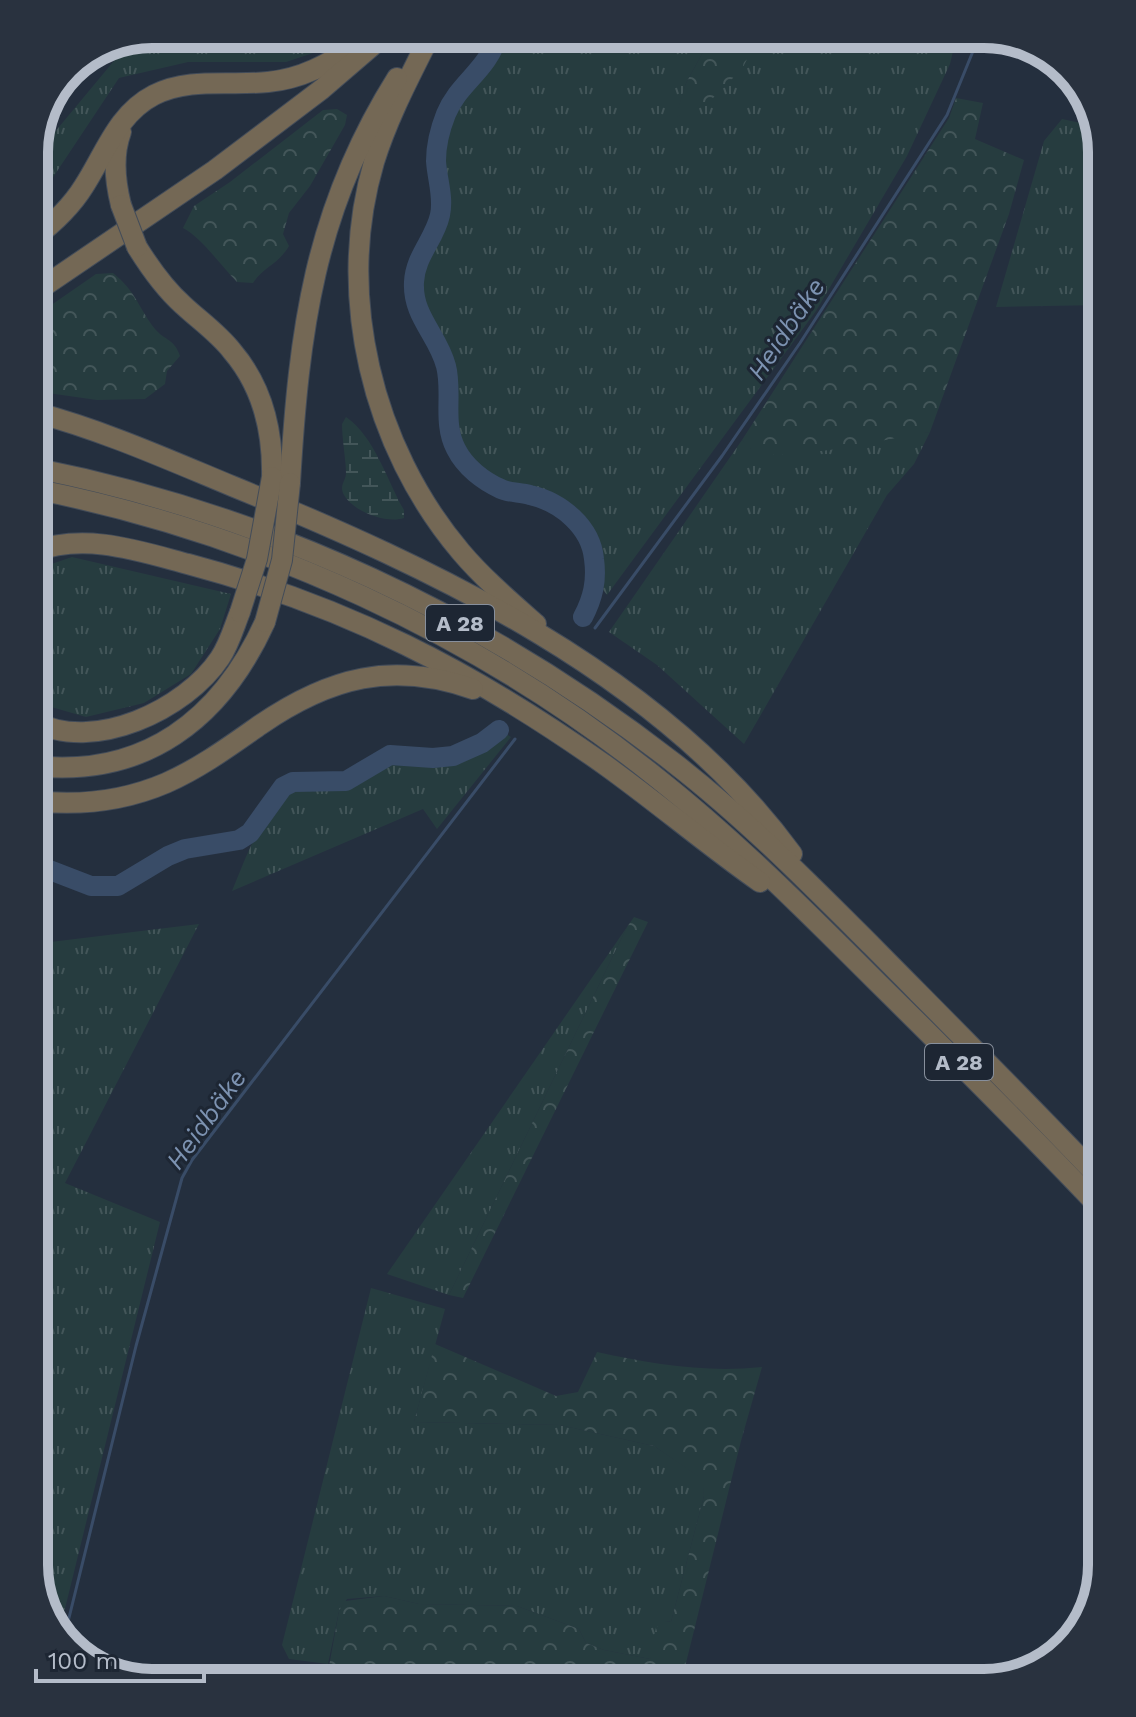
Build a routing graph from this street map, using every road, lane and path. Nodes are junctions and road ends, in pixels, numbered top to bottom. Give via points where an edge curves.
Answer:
1 (352, 48) edge
2 (370, 48) edge
3 (417, 48) edge
4 (422, 48) edge
5 (133, 111) junction
6 (48, 226) edge
7 (48, 283) edge
8 (48, 416) edge
9 (48, 471) edge
10 (281, 480) junction
11 (48, 492) edge
12 (48, 548) edge
13 (569, 653) junction
14 (516, 705) junction
15 (48, 725) edge
16 (48, 766) edge
17 (48, 801) edge
18 (822, 896) junction
19 (813, 918) junction
20 (1088, 1167) edge
21 (1088, 1196) edge

1 - 5 highway via 303,75 264,83 172,88
2 - 7 highway via 215,170
3 - 10 highway via 366,132 323,241
4 - 13 highway via 381,141 367,193 359,283 368,364 404,468 430,510 470,561
5 - 6 highway via 71,205
5 - 10 highway, bridge via 117,147 115,175 137,247 169,291 233,351 254,383
8 - 13 highway via 106,434 323,525 478,600
9 - 18 highway, A 28 via 241,525 358,571 466,626 563,684 674,762
10 - 15 highway, bridge via 240,612 221,656 202,680 143,719 104,730 71,732
10 - 16 highway, bridge via 282,560 265,622 237,676 217,700 170,738 115,761
11 - 19 highway, A 28 via 234,545 310,574 451,642 627,755
12 - 14 highway via 98,544 144,552 269,587 411,646
13 - 18 highway via 653,714 736,787
14 - 17 highway via 441,679 407,674 366,677 297,702 190,771 152,788 99,801
14 - 19 highway
18 - 20 highway, A 28
19 - 21 highway, A 28

